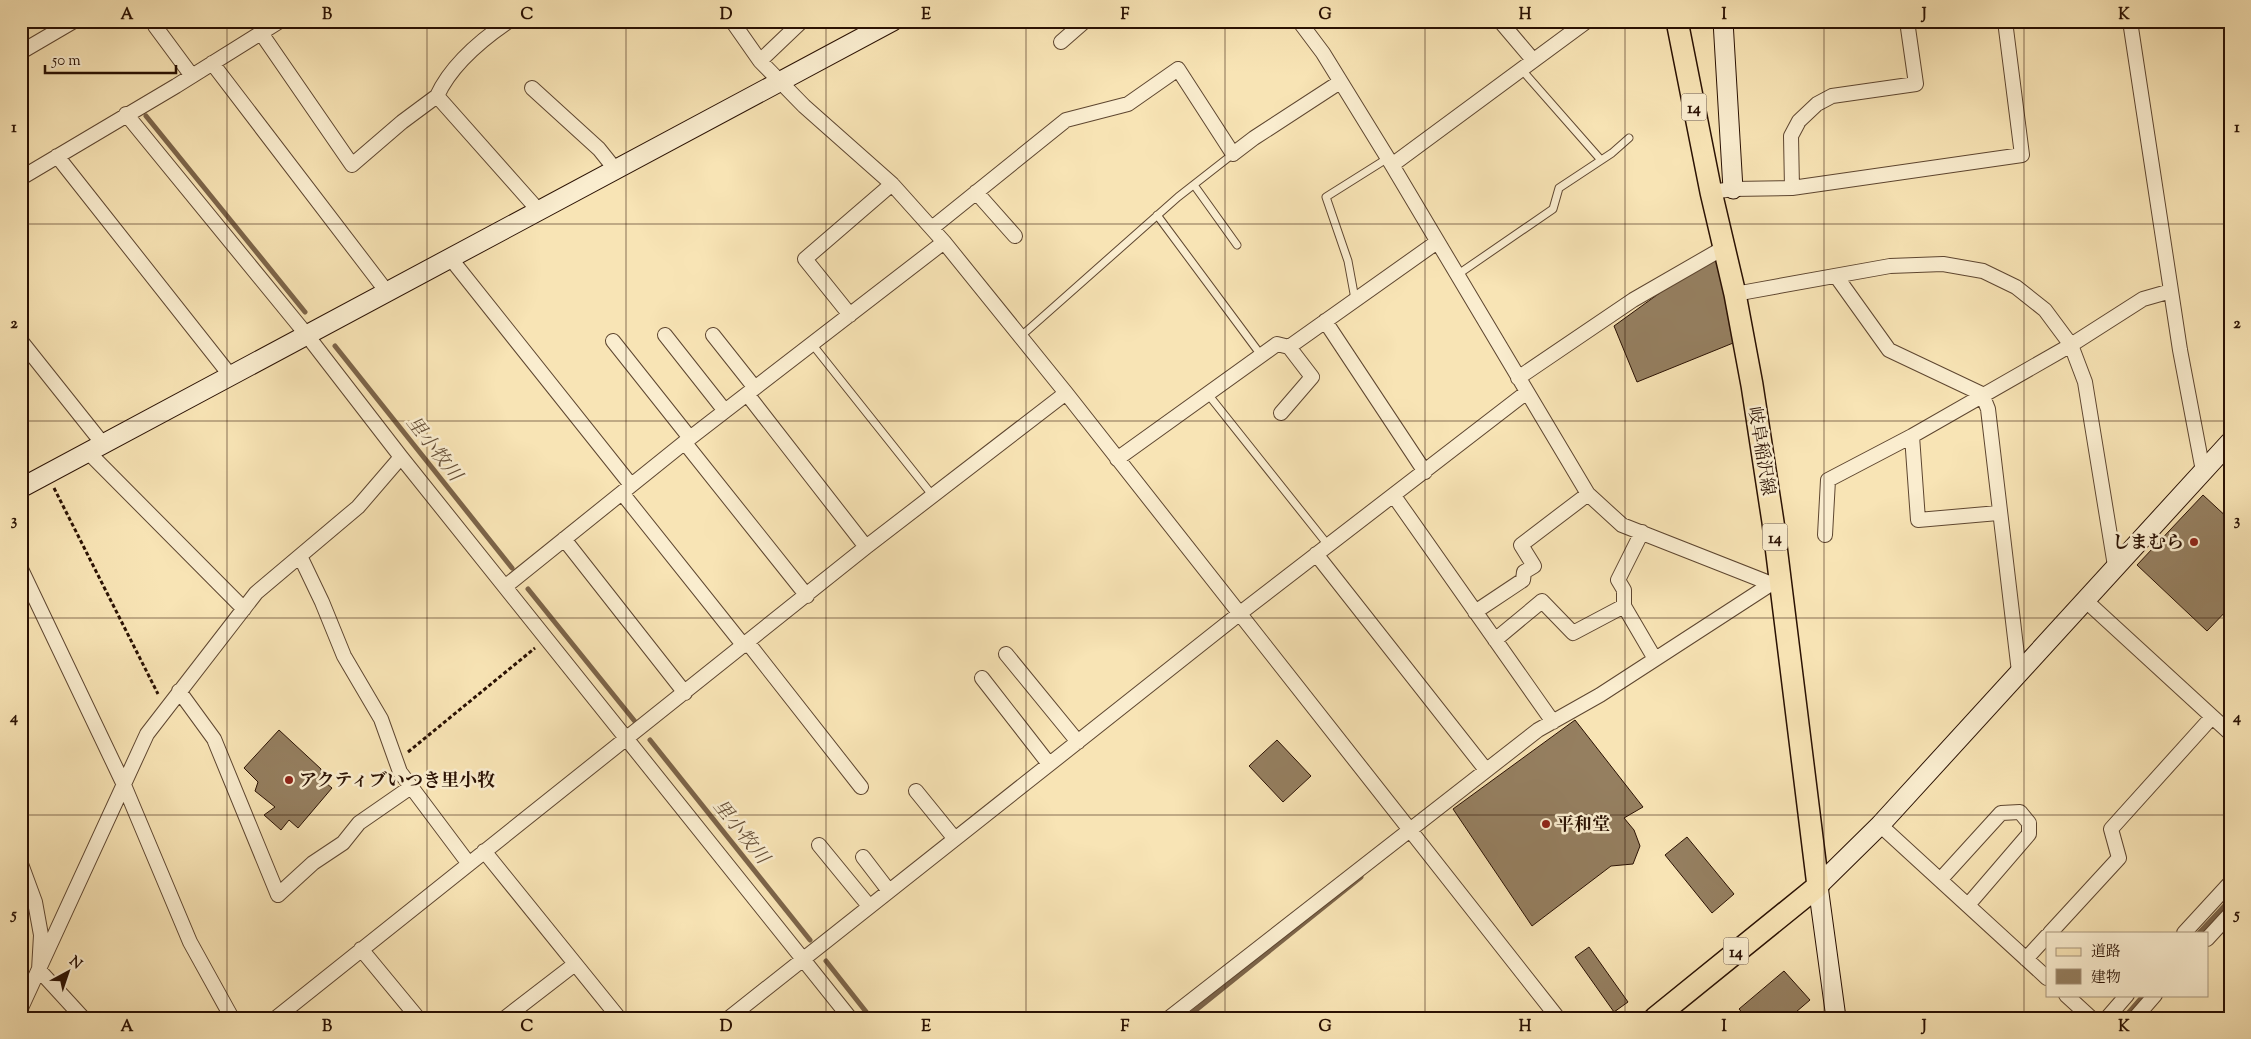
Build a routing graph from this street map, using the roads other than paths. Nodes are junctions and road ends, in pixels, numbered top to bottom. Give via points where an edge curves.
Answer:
1 (74, 21) edge
2 (280, 21) edge
3 (509, 21) edge
4 (732, 21) edge
5 (802, 21) edge
6 (893, 21) edge
7 (1085, 21) edge
8 (1299, 21) edge
9 (1500, 21) edge
10 (1587, 21) edge
11 (1677, 21) edge
12 (1723, 21) edge
13 (1907, 21) edge
14 (2005, 21) edge
15 (2130, 21) edge
16 (156, 23) edge
17 (261, 33) junction
18 (1061, 42) dead end
19 (21, 52) edge
20 (1533, 60) junction
21 (760, 61) junction
22 (212, 63) junction
23 (1521, 70) junction
24 (192, 76) junction
25 (781, 82) junction
26 (1340, 82) junction
27 (532, 88) dead end
28 (437, 96) junction
29 (126, 114) junction
30 (1629, 138) dead end
31 (1233, 154) junction
32 (58, 156) junction
33 (1601, 160) junction
34 (1390, 162) junction
35 (615, 170) junction
36 (22, 177) edge
37 (892, 184) junction
38 (1194, 185) junction
39 (1792, 188) junction
40 (1733, 189) junction
41 (976, 192) junction
42 (1711, 192) junction
43 (540, 211) junction
44 (1157, 215) junction
45 (932, 228) junction
46 (1015, 236) dead end
47 (944, 242) junction
48 (1437, 242) junction
49 (1237, 245) dead end
50 (1725, 247) junction
51 (451, 259) junction
52 (1457, 276) junction
53 (1836, 276) junction
54 (2171, 291) junction
55 (387, 292) junction
56 (1735, 294) junction
57 (1355, 299) junction
58 (850, 315) junction
59 (1325, 321) junction
60 (306, 334) junction
61 (665, 335) dead end
62 (712, 335) dead end
63 (1020, 337) junction
64 (613, 341) dead end
65 (21, 342) edge
66 (812, 344) junction
67 (2071, 345) junction
68 (1289, 347) junction
69 (1261, 355) junction
70 (230, 375) junction
71 (1518, 378) junction
72 (751, 391) junction
73 (1527, 392) junction
74 (1066, 393) junction
75 (1207, 393) junction
76 (1982, 394) junction
77 (725, 411) junction
78 (1281, 413) dead end
79 (1912, 436) junction
80 (688, 440) junction
81 (2230, 442) edge
82 (95, 448) junction
83 (401, 457) junction
84 (1117, 459) junction
85 (2203, 471) junction
86 (1425, 472) junction
87 (21, 488) edge
88 (626, 489) junction
89 (1588, 494) junction
90 (933, 496) junction
91 (1394, 496) junction
92 (1998, 513) junction
93 (1642, 532) junction
94 (1825, 536) dead end
95 (564, 538) junction
96 (1328, 545) junction
97 (866, 548) junction
98 (1316, 554) junction
99 (300, 556) junction
100 (2115, 566) junction
101 (21, 569) edge
102 (506, 586) junction
103 (1776, 586) junction
104 (807, 596) junction
105 (2085, 600) junction
106 (1624, 606) junction
107 (244, 609) junction
108 (1475, 612) junction
109 (1239, 614) junction
110 (1495, 640) junction
111 (746, 645) junction
112 (1006, 654) dead end
113 (1655, 659) junction
114 (2019, 672) junction
115 (982, 678) dead end
116 (179, 691) junction
117 (685, 692) junction
118 (2212, 717) junction
119 (1553, 722) junction
120 (2230, 733) edge
121 (626, 739) junction
122 (1078, 742) junction
123 (1050, 764) junction
124 (1486, 770) junction
125 (124, 786) junction
126 (411, 787) junction
127 (862, 787) dead end
128 (916, 791) dead end
129 (1880, 825) junction
130 (1410, 831) junction
131 (955, 839) junction
132 (819, 845) dead end
133 (484, 851) junction
134 (863, 857) dead end
135 (21, 864) edge
136 (469, 864) junction
137 (1940, 880) junction
138 (2230, 883) edge
139 (1818, 886) junction
140 (889, 891) junction
141 (1968, 905) junction
142 (869, 906) junction
143 (2230, 914) edge
144 (2051, 932) edge
145 (2185, 932) edge
146 (2046, 937) edge
147 (2208, 938) edge
148 (362, 950) junction
149 (803, 958) junction
150 (2026, 959) junction
151 (575, 964) junction
152 (39, 970) junction
153 (2046, 977) edge
154 (2067, 996) edge
155 (2126, 996) edge
156 (2155, 996) edge
157 (21, 1008) edge
158 (83, 1018) edge
159 (232, 1018) edge
160 (276, 1018) edge
161 (418, 1018) edge
162 (505, 1018) edge
163 (619, 1018) edge
164 (729, 1018) edge
165 (850, 1018) edge
166 (1169, 1018) edge
167 (1558, 1018) edge
168 (1655, 1018) edge
169 (1836, 1018) edge
170 (2091, 1018) edge
171 (2107, 1018) edge
172 (2135, 1018) edge

1 - 19 street
2 - 17 street
3 - 28 street via 462,60 445,79
4 - 21 street
5 - 21 street
6 - 25 street
7 - 18 street
8 - 26 street
9 - 20 street
10 - 20 street
11 - 42 main road, 岐阜稲沢線 / 14
12 - 40 street
13 - 39 street via 1916,84 1832,96 1817,104 1799,121 1791,136
14 - 39 street via 2022,155
15 - 54 street
16 - 24 street
17 - 22 street
17 - 28 street via 352,165
20 - 23 street
21 - 25 street
22 - 24 street
22 - 55 street
23 - 33 lane
23 - 34 street
24 - 29 street
25 - 35 street
25 - 37 street
26 - 31 street
26 - 34 street
27 - 35 street via 599,150
28 - 43 street
29 - 32 street
29 - 60 street
30 - 33 lane
31 - 38 lane
31 - 41 street via 1178,69 1128,104 1066,120
32 - 36 street
32 - 70 street
33 - 52 lane via 1559,188 1553,209
34 - 48 street
34 - 57 lane via 1326,197 1348,261
35 - 43 street
37 - 45 street
37 - 58 street via 805,259
38 - 44 lane
38 - 49 lane
39 - 40 street
40 - 42 street
41 - 45 street
41 - 46 street
42 - 50 main road, 岐阜稲沢線 / 14
43 - 51 street
44 - 63 lane
44 - 69 lane
45 - 47 street
47 - 58 street
47 - 63 street
48 - 52 street
48 - 57 street
50 - 56 main road, 岐阜稲沢線 / 14
50 - 71 street via 1633,300
51 - 55 street
51 - 88 street
52 - 71 street
53 - 56 street
53 - 67 street via 1890,266 1943,264 1983,271 2016,287 2045,310
53 - 76 street via 1889,350
54 - 67 street via 2144,299
54 - 85 street
55 - 60 street
56 - 103 main road, 岐阜稲沢線 / 14 via 1754,395
57 - 59 street
58 - 66 street
59 - 68 street
59 - 86 street
60 - 70 street
60 - 83 street
61 - 77 street
62 - 72 street
63 - 74 street
64 - 80 street
65 - 82 street
66 - 72 street
66 - 90 lane
67 - 76 street
67 - 100 street via 2085,382
68 - 69 street via 1277,344
68 - 78 street via 1312,377
69 - 75 street
70 - 82 street
71 - 73 street
72 - 77 street
72 - 97 street
73 - 86 street
73 - 89 street
74 - 84 street
74 - 90 street
75 - 84 street
75 - 96 lane
76 - 79 street
76 - 92 street via 1988,409
77 - 80 street
79 - 92 street via 1918,520
79 - 94 street via 1828,480
80 - 88 street
80 - 104 street
81 - 85 street, 14
82 - 87 street
82 - 107 street
83 - 99 street via 358,507
83 - 102 street
84 - 109 street
85 - 100 street, 14
86 - 91 street
88 - 95 street
88 - 111 street
89 - 93 street via 1622,524
89 - 108 street via 1521,545 1534,566 1524,572 1523,580
90 - 97 street
91 - 96 street
91 - 108 street
92 - 114 street
93 - 103 street
93 - 106 street via 1618,580 1624,590
95 - 102 street
95 - 117 street
96 - 98 street
97 - 104 street
98 - 109 street
98 - 124 street
99 - 107 street via 256,593
99 - 126 street via 344,656 381,719 400,772
100 - 105 street, 14
101 - 125 street
102 - 121 street
103 - 113 street
103 - 139 main road, 岐阜稲沢線 / 14
104 - 111 street
105 - 114 street, 14
105 - 118 street
106 - 110 street via 1573,633 1542,601
106 - 113 street
107 - 116 street
108 - 110 street
109 - 122 street
109 - 130 street
110 - 119 street
111 - 117 street
111 - 127 street
112 - 122 street
113 - 119 street
114 - 129 street, 14
115 - 123 street
116 - 125 street via 147,734
116 - 126 street via 214,739 278,895 313,863 343,843 359,823
117 - 121 street
118 - 120 street
118 - 144 street via 2111,829 2119,858
119 - 124 street
121 - 133 street
121 - 149 street
122 - 123 street
123 - 131 street
124 - 130 street
125 - 152 street
125 - 159 street via 190,942
126 - 136 street
128 - 131 street
129 - 137 street
129 - 139 street, 14
130 - 166 street
130 - 167 street
131 - 140 street
132 - 142 street
133 - 136 street
133 - 151 street
134 - 140 street
135 - 152 street via 41,935
136 - 148 street
137 - 141 street
137 - 141 street via 2001,813 2020,812 2029,823 2029,834
138 - 145 street
139 - 168 main road, 14
139 - 169 street
140 - 142 street
141 - 150 street
142 - 149 street
143 - 147 street
146 - 150 street
148 - 160 street
148 - 161 street
149 - 164 street
149 - 165 street
150 - 153 street
151 - 162 street
151 - 163 street
152 - 157 street
152 - 158 street
154 - 170 street
155 - 171 street
156 - 172 street

